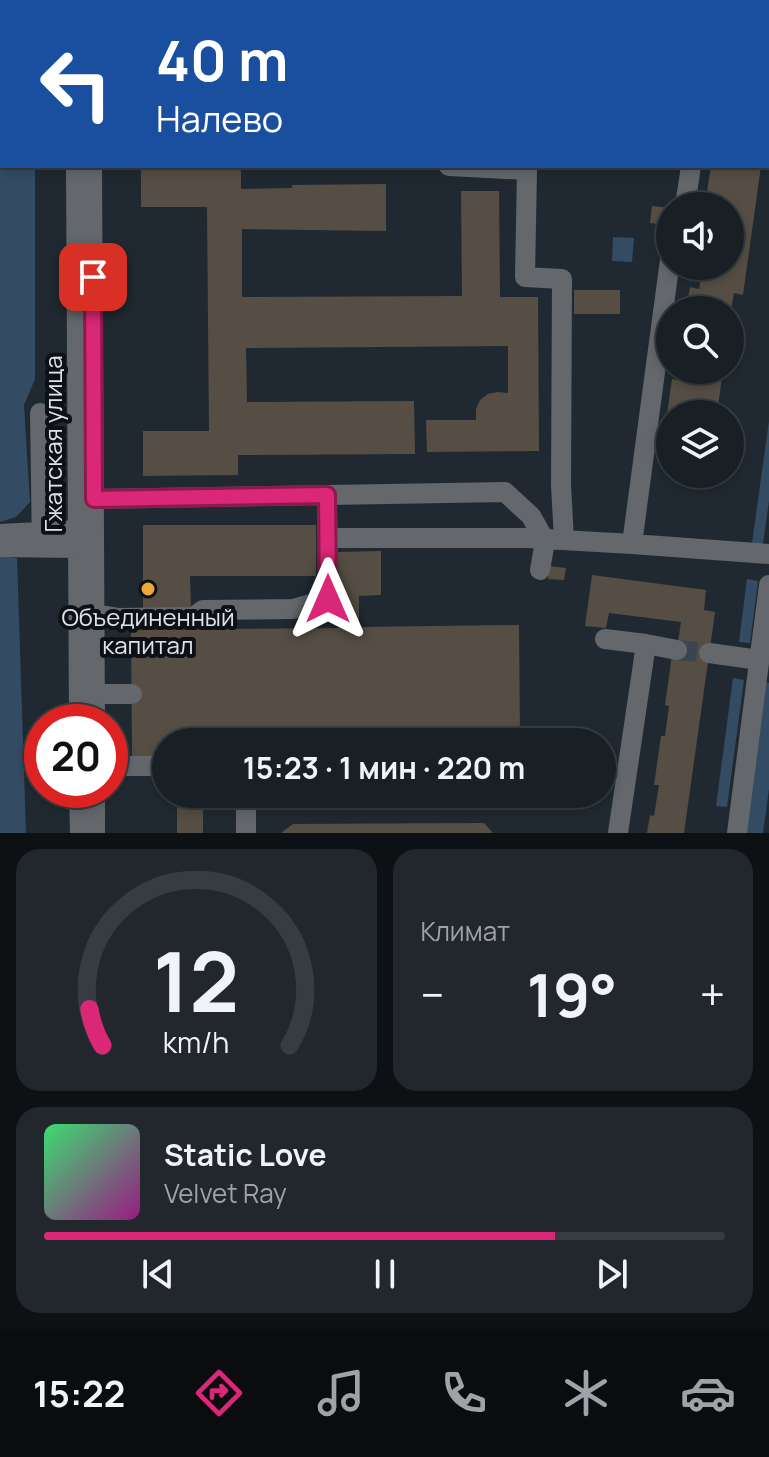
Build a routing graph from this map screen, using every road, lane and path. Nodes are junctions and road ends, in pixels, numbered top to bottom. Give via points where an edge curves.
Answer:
1 (76, 168) edge
2 (92, 168) edge
3 (488, 168) edge
4 (691, 168) edge
5 (687, 192) edge
6 (667, 280) edge
7 (40, 413) dead end
8 (327, 495) junction
9 (94, 499) junction
10 (0, 534) edge
11 (328, 538) junction
12 (42, 539) junction
13 (78, 539) junction
14 (554, 540) junction
15 (632, 544) junction
16 (0, 547) edge
17 (769, 554) edge
18 (540, 570) dead end
19 (769, 585) edge
20 (95, 614) junction
21 (605, 639) dead end
22 (646, 644) junction
23 (677, 650) tunnel mouth
24 (709, 653) tunnel mouth
25 (759, 660) junction
26 (95, 694) junction
27 (132, 694) dead end
28 (79, 704) edge
29 (95, 704) edge
30 (128, 766) edge
31 (152, 766) edge
32 (79, 808) edge
33 (95, 808) edge
34 (246, 808) edge
35 (80, 833) edge
36 (95, 833) edge
37 (246, 833) edge
38 (618, 833) edge
39 (737, 833) edge

1 - 13 street, Гжатская улица
2 - 9 street, Гжатская улица
3 - 14 street via 527,170 525,277 562,279 561,485
4 - 5 street
6 - 15 street
7 - 12 street
8 - 9 street
8 - 11 street
8 - 14 street via 505,492
9 - 20 street, Гжатская улица
10 - 12 street
11 - 14 street
11 - 20 street via 328,599 293,609 203,610 194,617
12 - 13 street
12 - 16 street
13 - 28 street, Гжатская улица
14 - 15 street
14 - 18 street
15 - 17 street
19 - 25 street
20 - 26 street, Гжатская улица
21 - 22 street
22 - 23 street
22 - 38 street
24 - 25 street
25 - 39 street
26 - 27 street
26 - 29 street, Гжатская улица
30 - 31 street
32 - 35 street
33 - 36 street
34 - 37 street

